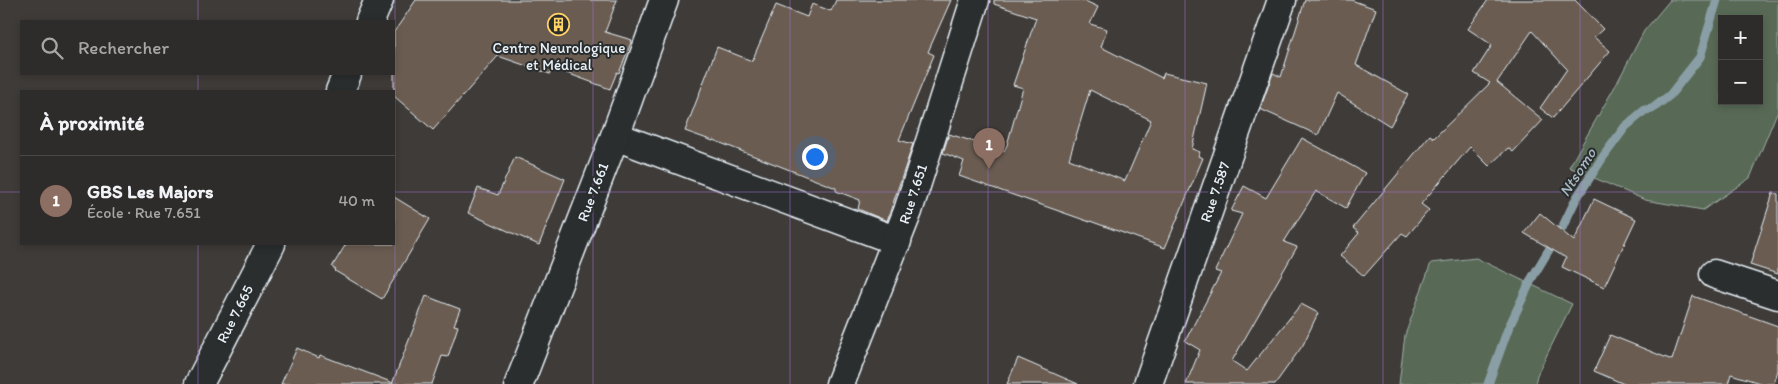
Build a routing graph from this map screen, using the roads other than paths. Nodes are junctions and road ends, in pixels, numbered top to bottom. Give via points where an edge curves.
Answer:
1 (379, 0) edge
2 (664, 0) edge
3 (975, 0) edge
4 (1282, 0) edge
5 (370, 20) edge
6 (347, 75) edge
7 (340, 90) edge
8 (615, 136) junction
9 (897, 241) junction
10 (270, 245) edge
11 (1714, 274) dead end
12 (1778, 295) edge
13 (199, 384) edge
14 (519, 384) edge
15 (840, 384) edge
16 (1148, 384) edge

1 - 5 street
2 - 8 street, Rue 7.661
3 - 9 street, Rue 7.651
4 - 16 street, Rue 7.587
6 - 7 street
8 - 9 street
8 - 14 street, Rue 7.661
9 - 15 street, Rue 7.651
10 - 13 street, Rue 7.665
11 - 12 street

